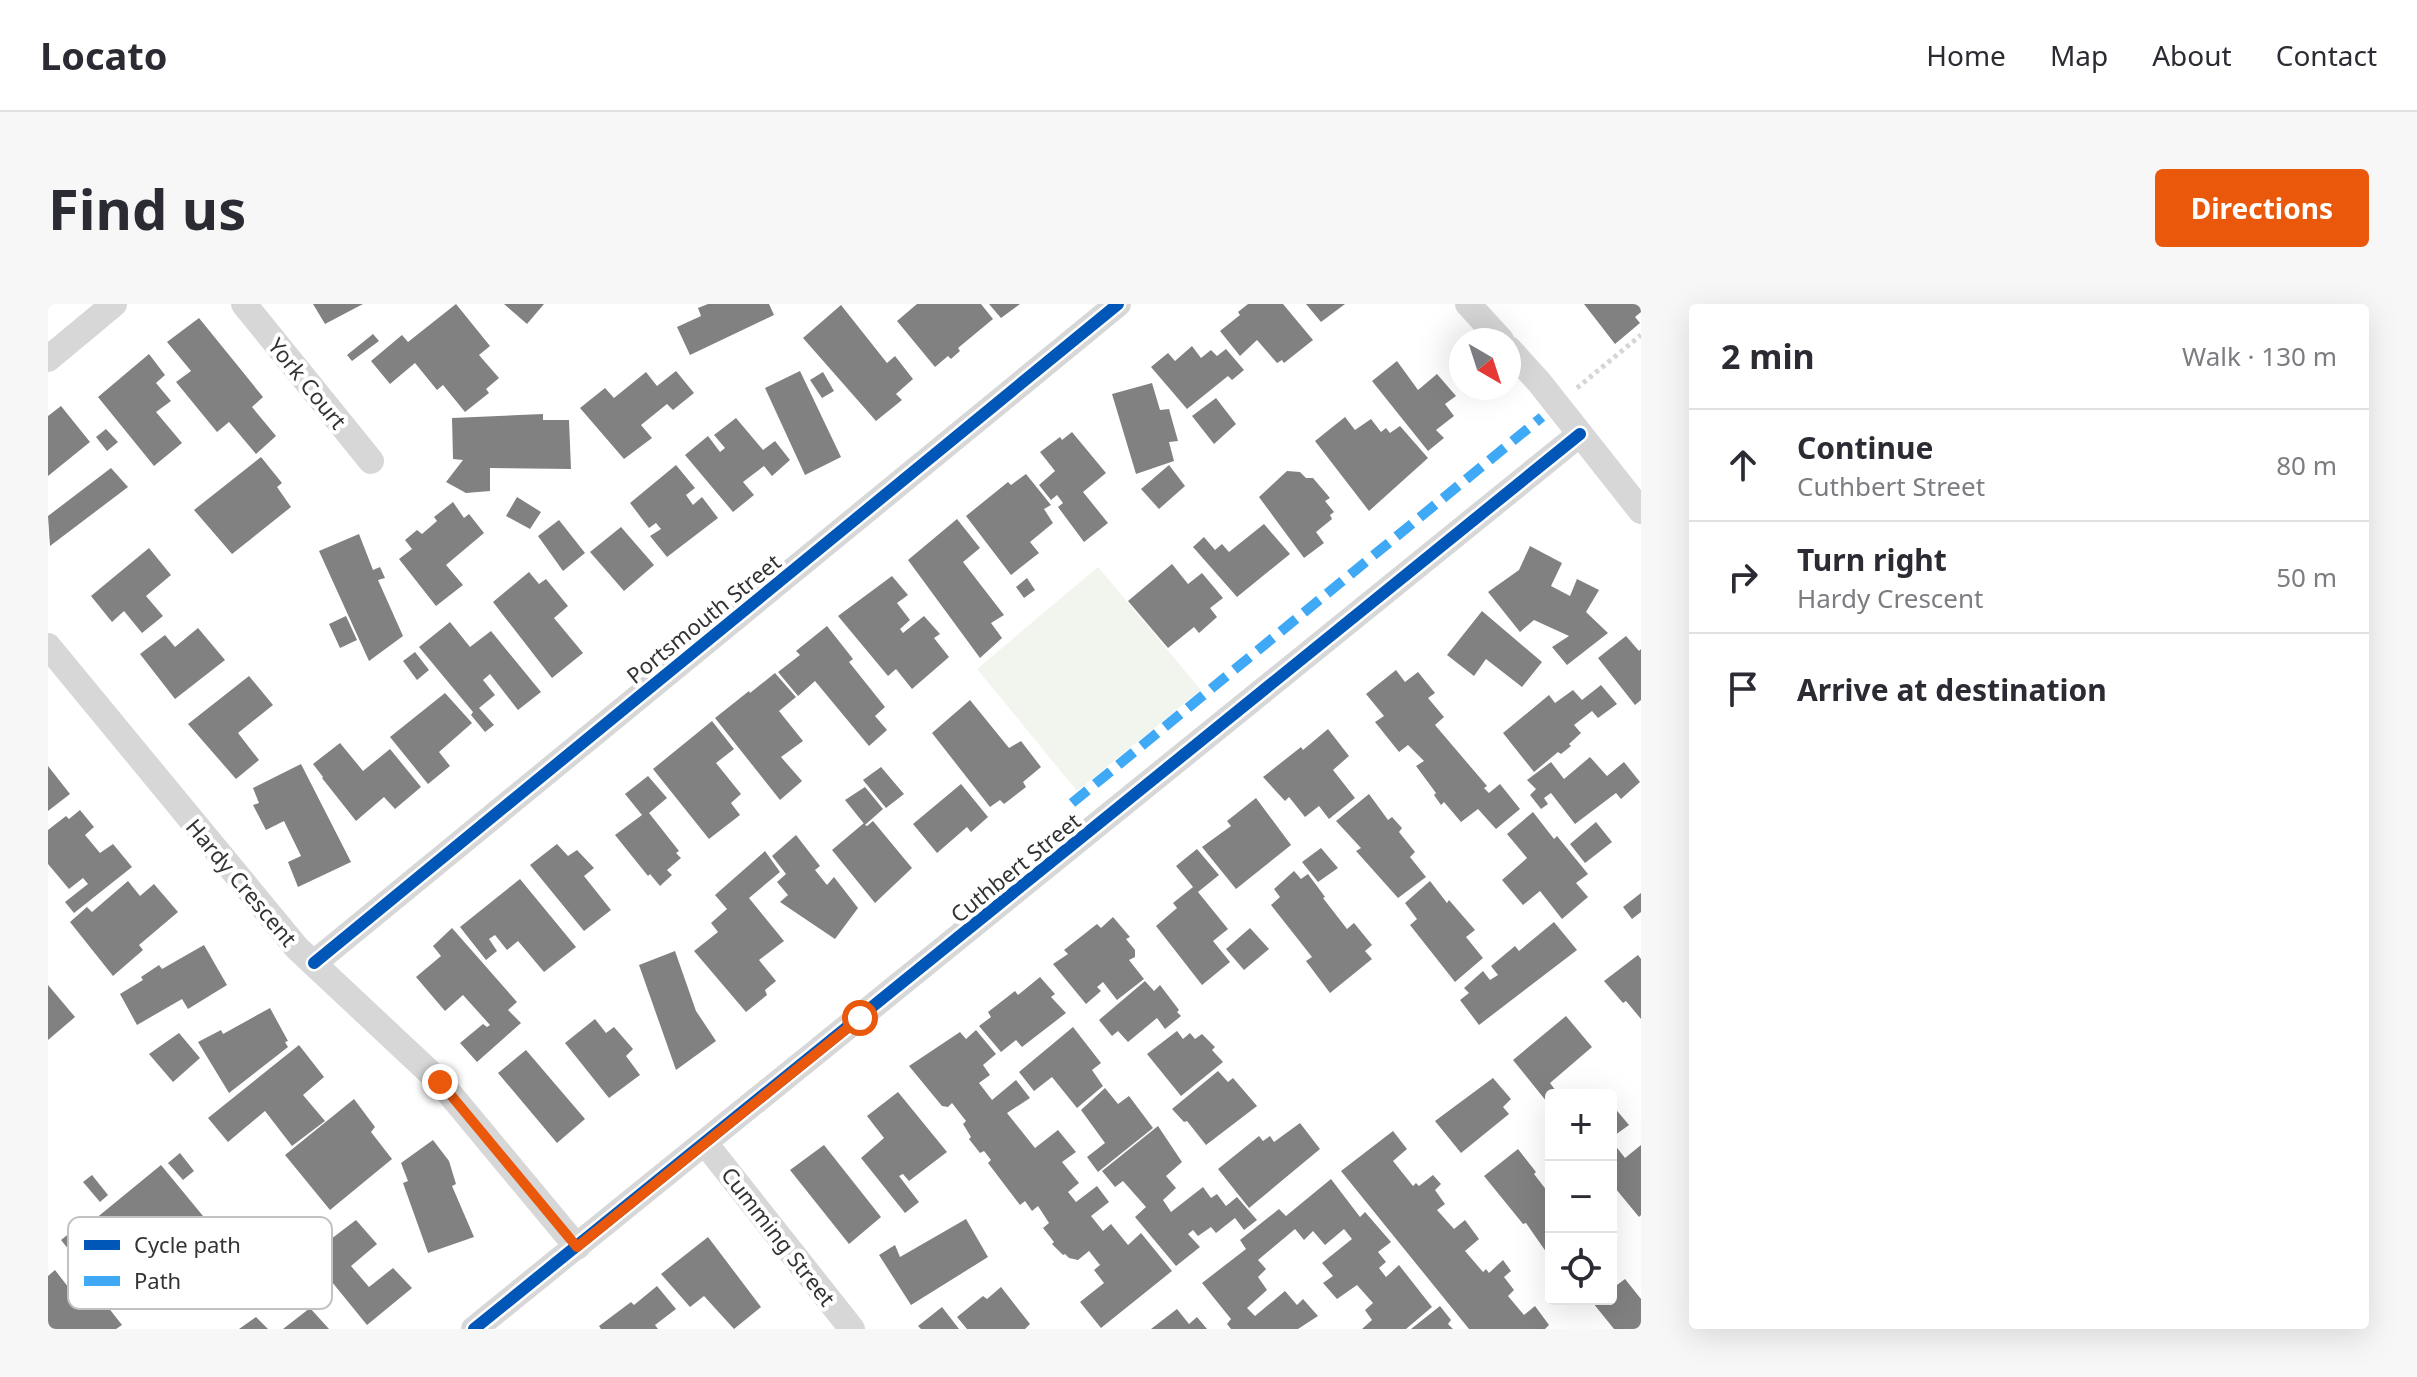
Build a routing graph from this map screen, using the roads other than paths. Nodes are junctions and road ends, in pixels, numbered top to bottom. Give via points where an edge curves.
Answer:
1 (114, 304) edge
2 (244, 304) edge
3 (1118, 304) edge
4 (1468, 304) edge
5 (1490, 328) edge
6 (48, 359) edge
7 (1521, 362) edge
8 (1580, 434) junction
9 (371, 461) dead end
10 (1641, 511) edge
11 (48, 646) edge
12 (314, 963) junction
13 (705, 1143) junction
14 (577, 1247) junction
15 (474, 1329) edge
16 (852, 1329) edge

1 - 6 street
2 - 9 street, York Court
3 - 12 street, Portsmouth Street
4 - 5 street
7 - 8 street
8 - 10 street
8 - 13 street, Cuthbert Street
11 - 12 street, Hardy Crescent via 278,927
12 - 14 street, Hardy Crescent via 440,1082
13 - 14 street, Cuthbert Street
13 - 16 street, Cumming Street
14 - 15 street, Cuthbert Street

